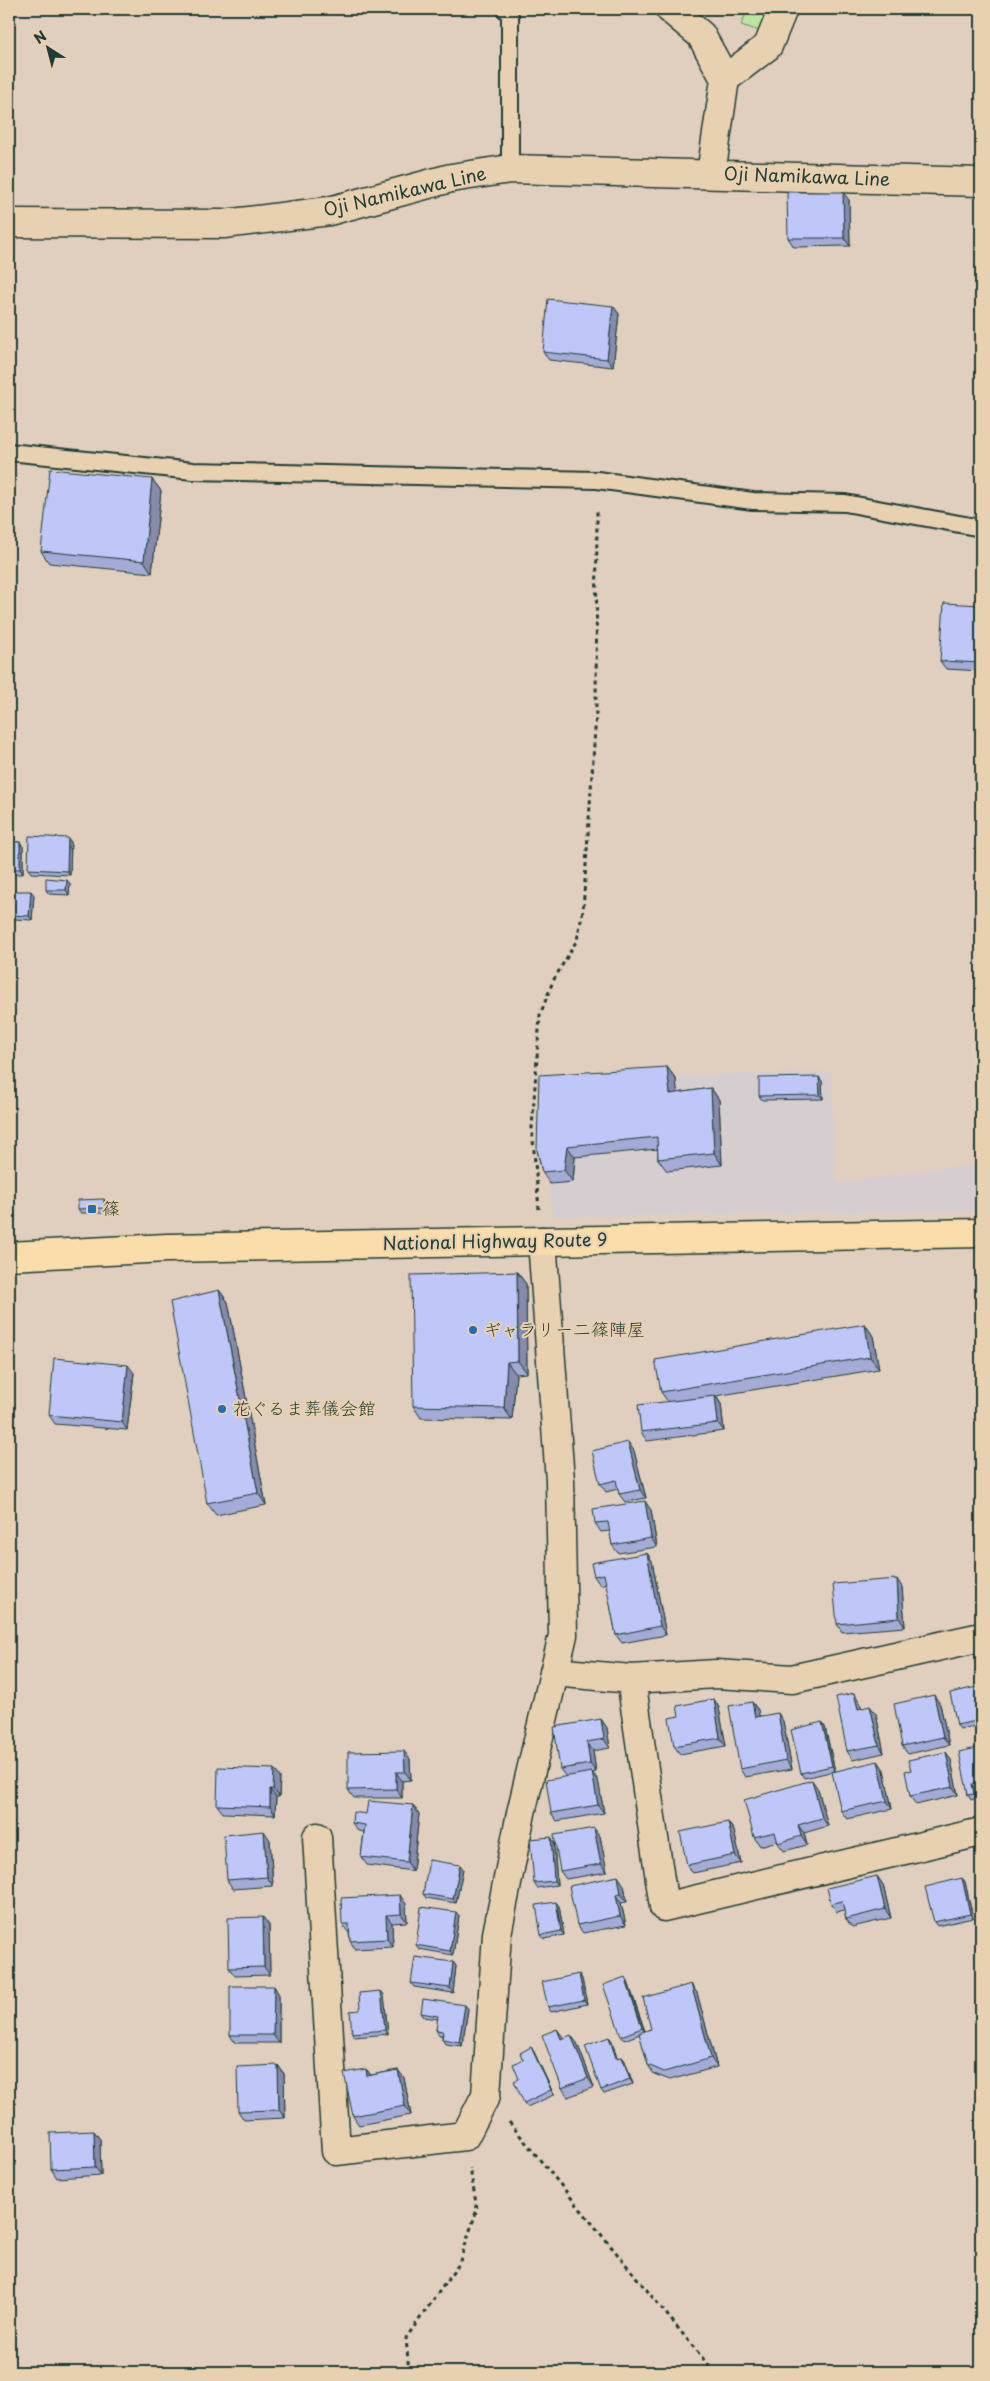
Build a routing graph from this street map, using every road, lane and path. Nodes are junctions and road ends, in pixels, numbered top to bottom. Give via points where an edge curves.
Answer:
1 (505, 9) edge
2 (670, 9) edge
3 (783, 9) edge
4 (725, 79) junction
5 (510, 169) junction
6 (711, 174) junction
7 (981, 182) edge
8 (9, 223) edge
9 (9, 452) edge
10 (597, 480) junction
11 (981, 528) edge
12 (981, 1233) edge
13 (542, 1241) junction
14 (9, 1256) edge
15 (981, 1636) edge
16 (554, 1672) junction
17 (631, 1679) junction
18 (981, 1832) edge
19 (317, 1837) dead end
20 (486, 2095) junction
21 (464, 2136) junction
22 (409, 2372) edge
23 (714, 2372) edge

1 - 5 lane via 510,14
2 - 4 street via 701,35
3 - 4 street via 768,46
4 - 6 street
5 - 6 street, Oji Namikawa Line
5 - 8 street, Oji Namikawa Line via 451,178 329,211 224,224
6 - 7 street, Oji Namikawa Line
9 - 10 lane via 193,471
10 - 11 lane via 753,501 845,503
10 - 13 path via 596,714 583,910 577,940 553,981 540,1015 532,1128
12 - 13 highway, National Highway Route 9
13 - 14 highway, National Highway Route 9 via 167,1248
13 - 16 street via 560,1480 563,1583 563,1635
15 - 17 street via 792,1679 717,1674
16 - 17 street
16 - 20 street via 497,1934
17 - 18 street via 664,1907
19 - 21 street via 336,2151
20 - 21 street
20 - 23 path
21 - 22 path via 477,2209 459,2264 406,2338

